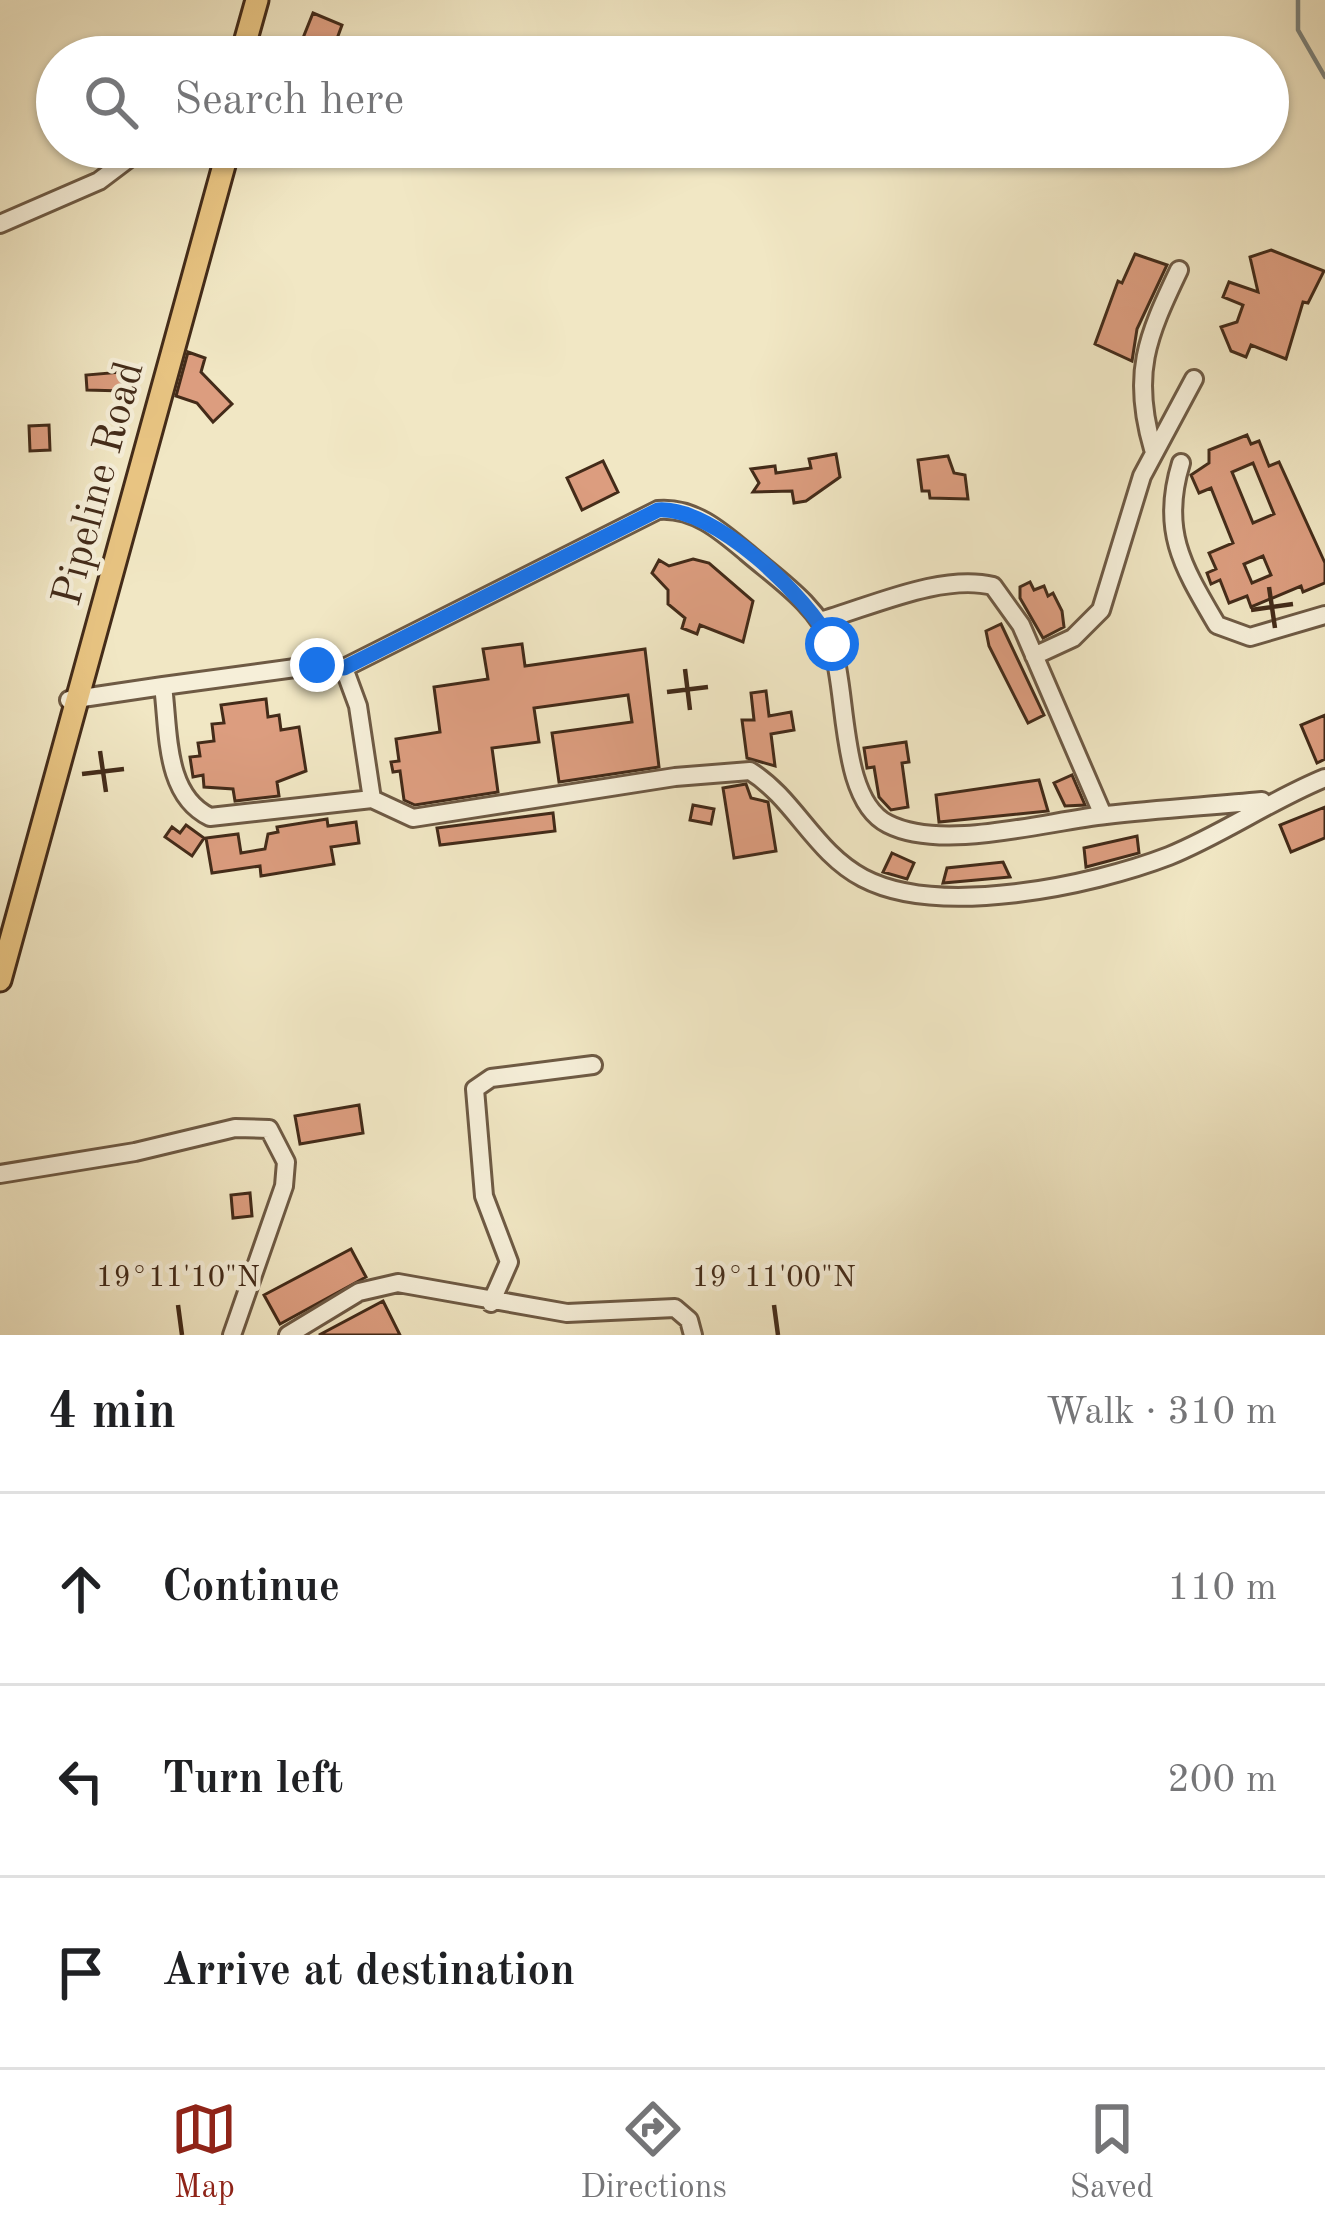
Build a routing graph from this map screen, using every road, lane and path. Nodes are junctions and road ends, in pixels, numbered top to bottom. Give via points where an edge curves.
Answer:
1 (257, 0) edge
2 (268, 0) edge
3 (247, 36) edge
4 (259, 36) edge
5 (116, 168) edge
6 (211, 168) edge
7 (223, 168) edge
8 (0, 224) edge
9 (1180, 270) dead end
10 (1194, 379) dead end
11 (1154, 449) junction
12 (1181, 463) dead end
13 (1325, 615) edge
14 (820, 621) junction
15 (1034, 656) junction
16 (344, 668) junction
17 (163, 686) junction
18 (72, 700) junction
19 (1325, 778) edge
20 (372, 799) junction
21 (1269, 801) junction
22 (1103, 815) junction
23 (28, 859) junction
24 (0, 944) edge
25 (0, 980) edge
26 (593, 1065) dead end
27 (0, 1174) edge
28 (491, 1303) junction
29 (232, 1335) edge
30 (288, 1335) edge
31 (693, 1335) edge

1 - 3 main road
2 - 4 main road
5 - 8 street
6 - 18 main road, Pipeline Road
7 - 18 main road, Pipeline Road
9 - 11 street via 1144,351 1142,402
10 - 11 street
11 - 15 street via 1101,610 1073,638
12 - 13 street via 1170,519 1217,625 1250,637
14 - 15 street via 979,582 1003,593
14 - 16 street via 708,523 658,510
14 - 22 street via 869,811 888,824 992,832
15 - 22 street
16 - 17 street
16 - 20 street
17 - 18 street
17 - 20 street via 176,780 190,807 226,819
18 - 23 main road, Pipeline Road
19 - 21 street
20 - 21 street via 413,818 750,771 838,863 904,892 949,898 1126,871
21 - 22 street
23 - 24 main road, Pipeline Road
23 - 25 main road, Pipeline Road
26 - 28 street via 491,1078 475,1089 484,1196 509,1262
27 - 29 street via 235,1128 269,1129 286,1162 284,1186
28 - 30 street via 413,1285 378,1286
28 - 31 street via 567,1313 675,1308

